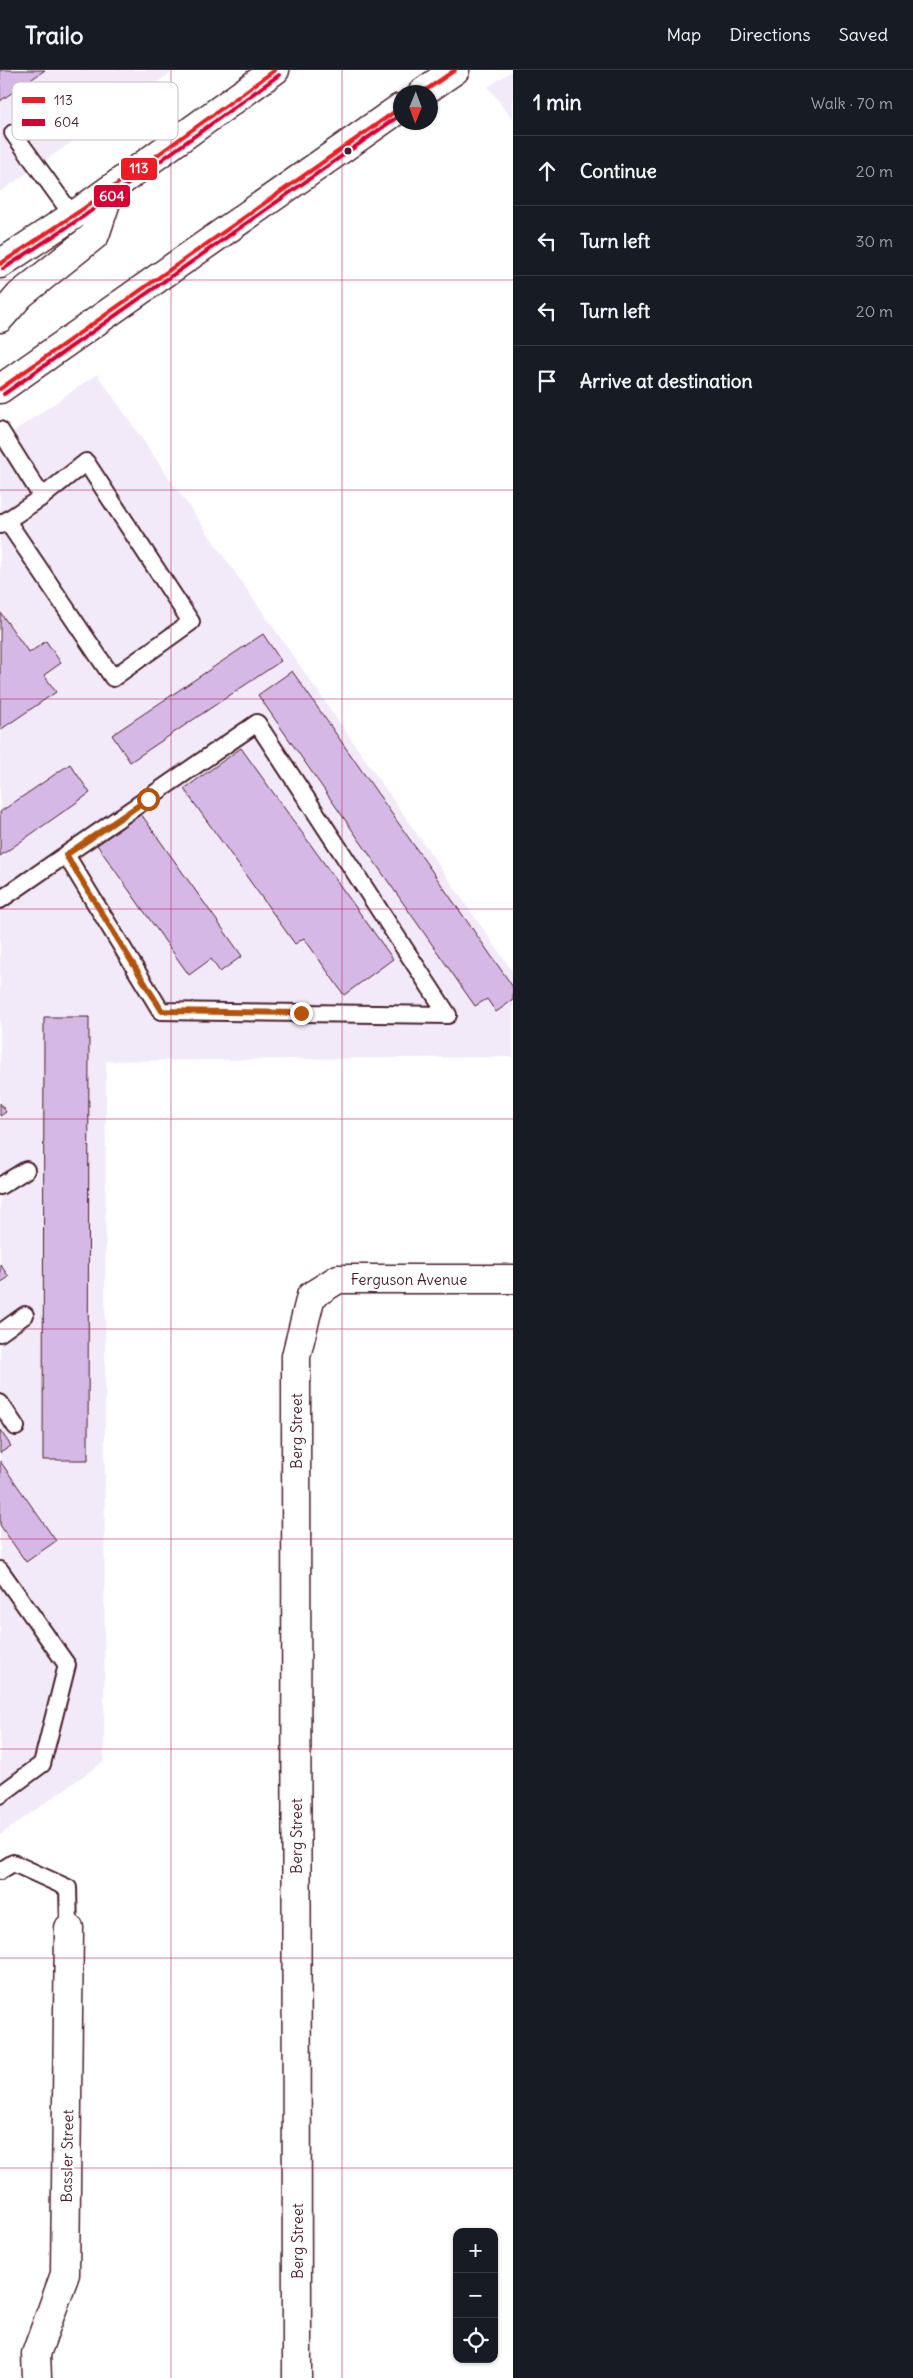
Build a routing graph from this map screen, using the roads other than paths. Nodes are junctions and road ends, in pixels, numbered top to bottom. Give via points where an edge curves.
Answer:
1 (454, 70) edge
2 (264, 73) edge
3 (432, 85) edge
4 (393, 113) edge
5 (178, 138) edge
6 (18, 140) edge
7 (176, 140) edge
8 (110, 190) junction
9 (73, 216) junction
10 (0, 264) edge
11 (0, 318) edge
12 (0, 389) edge
13 (0, 430) edge
14 (42, 497) junction
15 (3, 523) edge
16 (66, 855) junction
17 (0, 900) edge
18 (26, 1170) dead end
19 (0, 1186) edge
20 (513, 1279) edge
21 (311, 1296) joint
22 (25, 1315) dead end
23 (0, 1333) edge
24 (0, 1404) edge
25 (16, 1427) dead end
26 (0, 1570) edge
27 (0, 1795) edge
28 (0, 1871) edge
29 (69, 1928) joint
30 (37, 2378) edge
31 (297, 2378) edge

1 - 3 street
2 - 5 street
4 - 12 street
6 - 9 lane
7 - 8 street
8 - 9 street
8 - 11 street via 95,235 20,295
9 - 10 street
13 - 14 lane
14 - 15 lane
14 - 15 lane via 86,462 191,622 113,678
16 - 16 lane via 257,723 448,1015 162,1011
16 - 17 lane
18 - 19 lane
20 - 21 street, Ferguson Avenue via 338,1279
21 - 31 street, Berg Street via 296,1356
22 - 23 lane
24 - 25 lane
26 - 27 lane via 67,1665 42,1764
28 - 29 lane via 13,1862 68,1888
29 - 30 street, Bassler Street via 65,2274 36,2354

